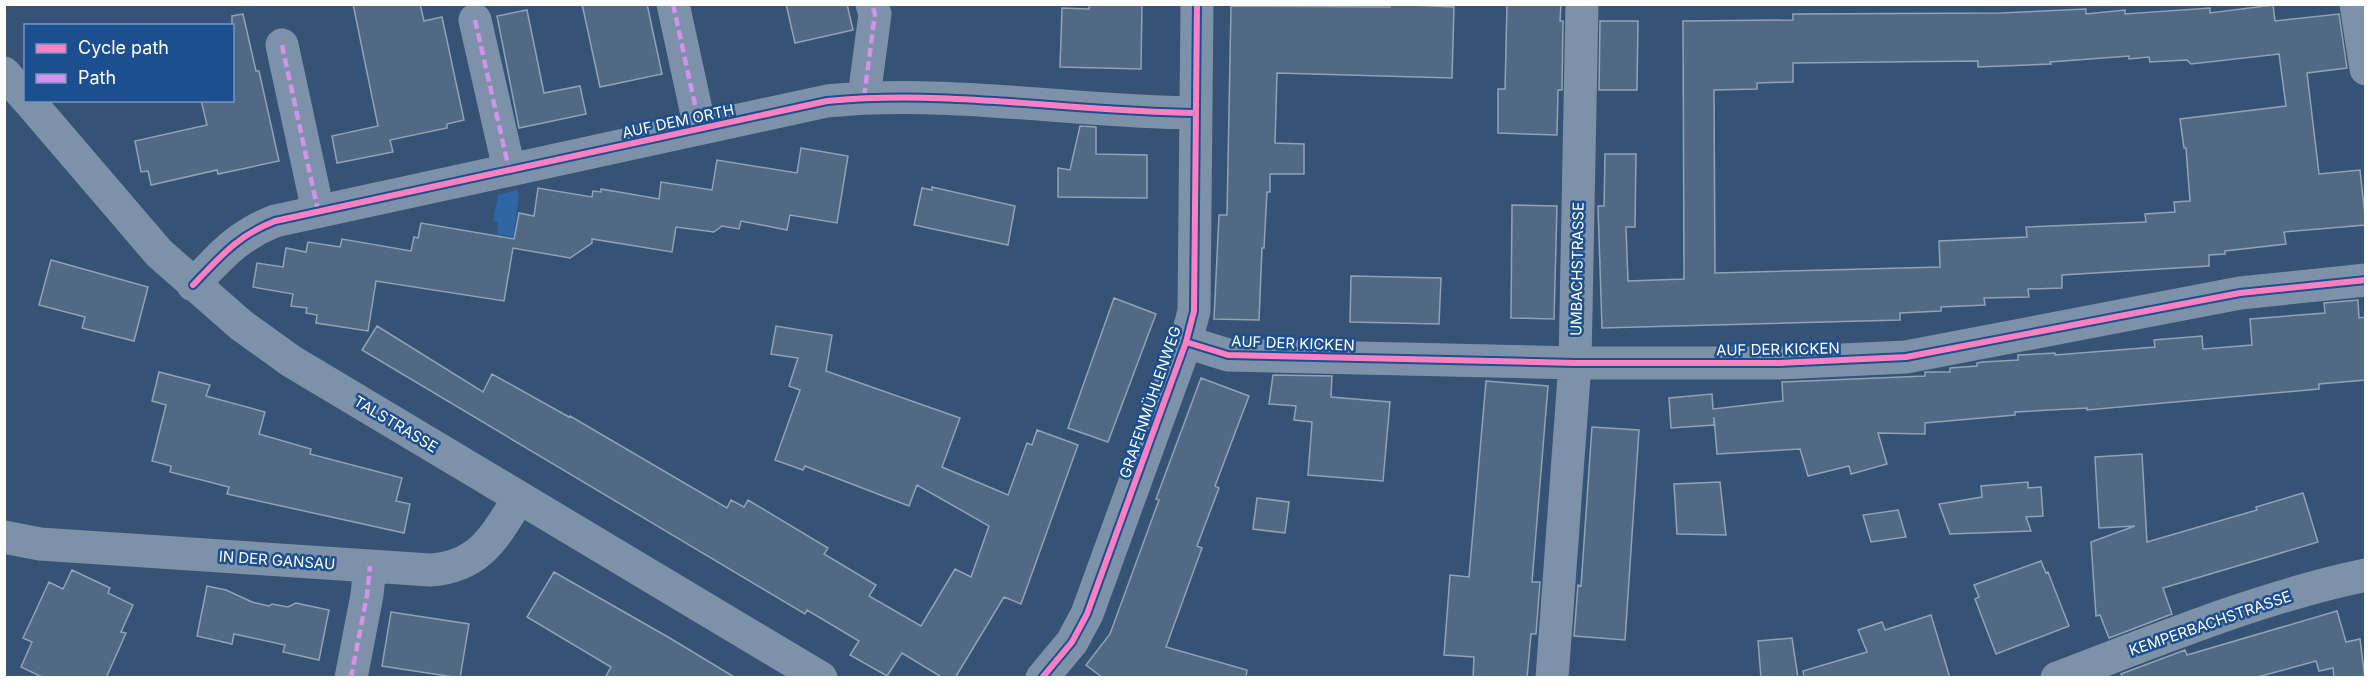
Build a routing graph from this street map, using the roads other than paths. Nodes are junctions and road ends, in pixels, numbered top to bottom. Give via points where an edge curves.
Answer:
1 (673, 4) edge
2 (872, 4) edge
3 (1197, 4) edge
4 (1582, 4) edge
5 (2356, 4) edge
6 (476, 20) dead end
7 (282, 45) dead end
8 (2366, 69) edge
9 (4, 73) edge
10 (24, 96) edge
11 (864, 97) junction
12 (30, 102) edge
13 (1196, 113) junction
14 (700, 128) junction
15 (509, 170) junction
16 (318, 211) junction
17 (2366, 280) edge
18 (194, 285) junction
19 (1186, 342) junction
20 (1575, 363) junction
21 (519, 498) junction
22 (4, 537) edge
23 (370, 566) junction
24 (2366, 575) edge
25 (351, 678) edge
26 (821, 678) edge
27 (1041, 678) edge
28 (1552, 678) edge
29 (2057, 678) edge

1 - 14 street, AUF DEM ORTH
2 - 11 street
3 - 13 street, GRAFENMÜHLENWEG
4 - 20 street, UMBACHSTRASSE
5 - 8 street
6 - 15 street
7 - 16 street
9 - 10 street, TALSTRASSE
11 - 13 street, AUF DEM ORTH via 1006,100
11 - 14 street, AUF DEM ORTH
12 - 18 street, TALSTRASSE via 159,253
13 - 19 street, GRAFENMÜHLENWEG via 1194,311
14 - 15 street, AUF DEM ORTH
15 - 16 street, AUF DEM ORTH
16 - 18 street, AUF DEM ORTH via 254,230 235,242
17 - 20 street, AUF DER KICKEN via 2240,293 1906,357 1779,363
18 - 21 street, TALSTRASSE via 291,361
19 - 20 street, AUF DER KICKEN via 1228,355
19 - 27 street, GRAFENMÜHLENWEG via 1087,614 1072,642
20 - 28 street, UMBACHSTRASSE
21 - 23 street, IN DER GANSAU via 499,531 465,563 430,570
21 - 26 street, TALSTRASSE
22 - 23 street, IN DER GANSAU via 40,544
23 - 25 street
24 - 29 street, KEMPERBACHSTRASSE via 2326,583 2205,623

